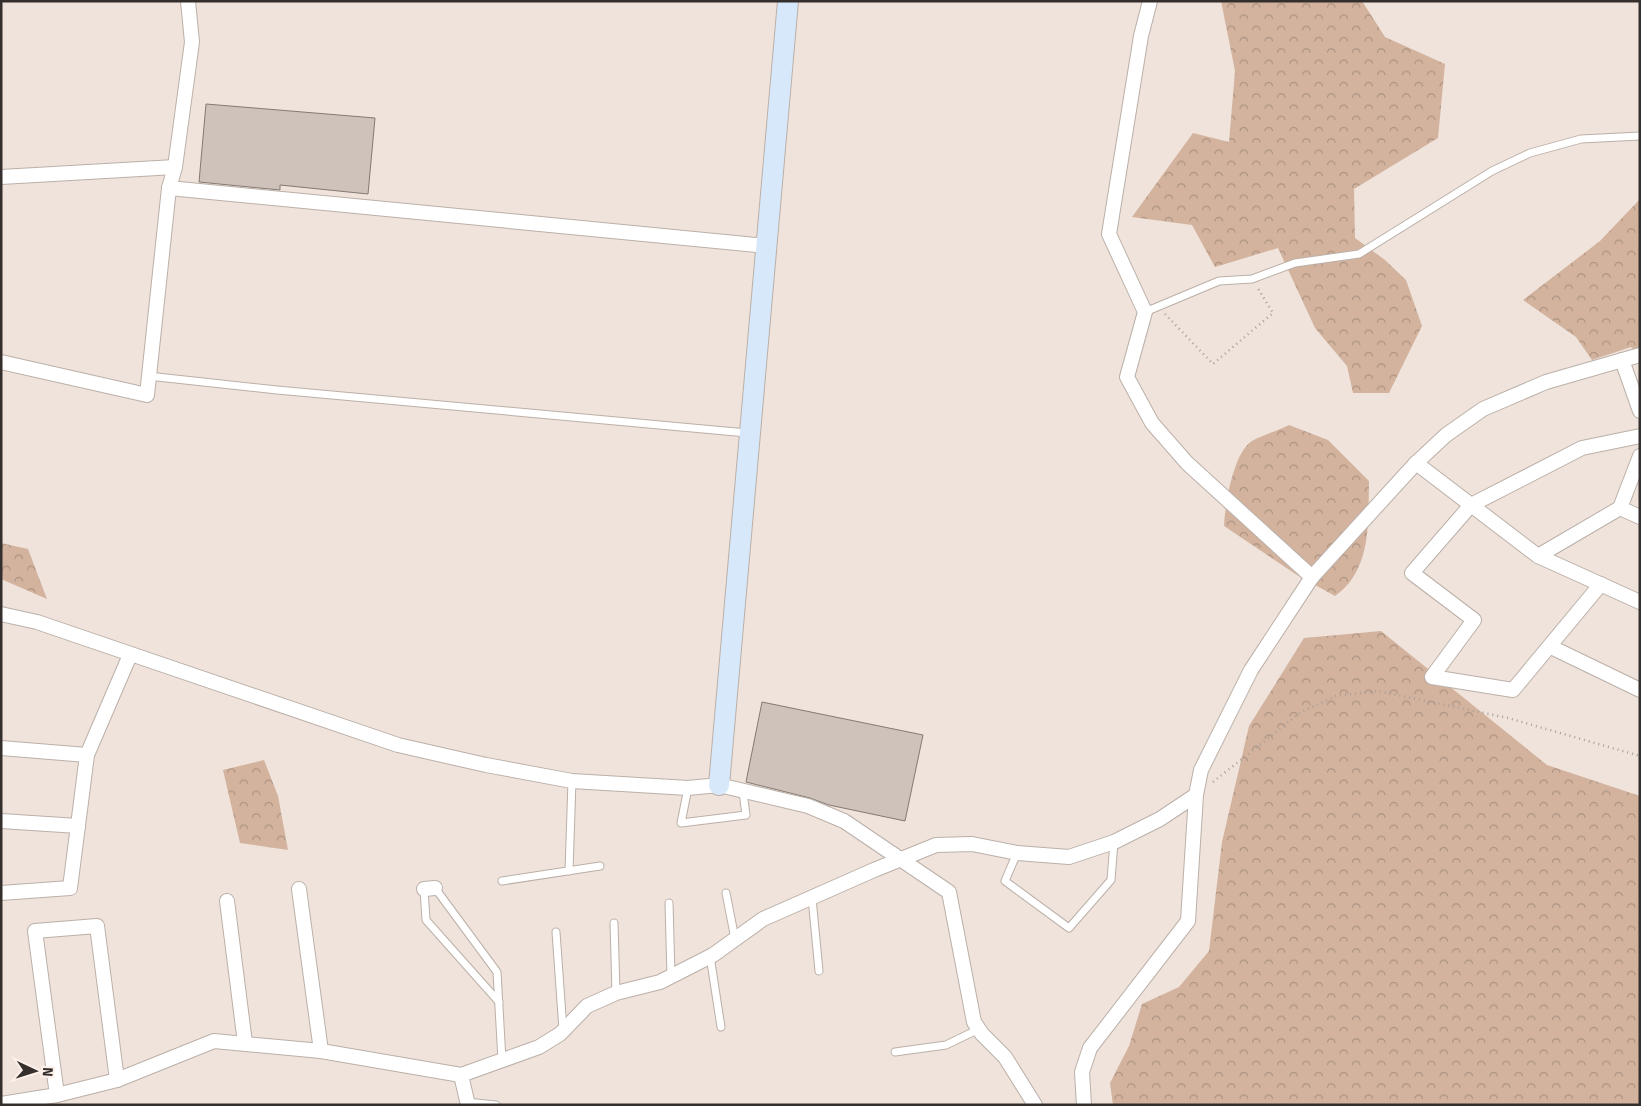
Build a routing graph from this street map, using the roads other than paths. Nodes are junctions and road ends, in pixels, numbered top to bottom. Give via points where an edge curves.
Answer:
1 (188, 1) edge
2 (788, 1) edge
3 (1150, 1) edge
4 (1640, 136) edge
5 (175, 167) junction
6 (1, 177) edge
7 (169, 188) junction
8 (767, 246) junction
9 (1145, 312) junction
10 (1640, 355) edge
11 (1622, 360) junction
12 (1, 362) edge
13 (148, 376) junction
14 (1640, 411) edge
15 (750, 433) junction
16 (1640, 436) edge
17 (1640, 456) edge
18 (1416, 463) junction
19 (1471, 505) junction
20 (1620, 508) junction
21 (1640, 517) edge
22 (1538, 556) junction
23 (1312, 576) junction
24 (1601, 584) junction
25 (1640, 602) edge
26 (1, 614) edge
27 (1551, 647) junction
28 (130, 655) junction
29 (1640, 690) edge
30 (1, 748) edge
31 (87, 755) junction
32 (572, 781) junction
33 (719, 785) junction
34 (688, 788) junction
35 (743, 792) junction
36 (1196, 795) junction
37 (1, 821) edge
38 (78, 826) junction
39 (1114, 842) junction
40 (1017, 853) junction
41 (901, 859) junction
42 (600, 866) dead end
43 (569, 871) junction
44 (502, 881) dead end
45 (299, 889) dead end
46 (726, 892) dead end
47 (1, 893) edge
48 (812, 898) junction
49 (227, 901) dead end
50 (669, 903) dead end
51 (614, 923) dead end
52 (556, 932) dead end
53 (735, 940) junction
54 (710, 956) junction
55 (819, 971) dead end
56 (671, 976) junction
57 (616, 993) junction
58 (499, 1002) junction
59 (721, 1027) dead end
60 (979, 1029) junction
61 (563, 1031) junction
62 (245, 1043) junction
63 (321, 1051) junction
64 (895, 1052) dead end
65 (502, 1060) junction
66 (461, 1075) junction
67 (117, 1080) junction
68 (57, 1096) junction
69 (468, 1103) edge
70 (1, 1104) edge
71 (496, 1105) edge
72 (1035, 1105) edge
73 (1084, 1105) edge

1 - 5 street via 192,42
2 - 8 street
3 - 9 street via 1141,36 1109,234
4 - 9 lane via 1581,139 1530,152 1492,171 1359,254 1295,263 1252,279 1219,281
5 - 6 street
5 - 7 street
7 - 8 street
7 - 13 street
8 - 15 street
9 - 23 street via 1127,377 1152,423 1187,463
10 - 11 street
11 - 14 street
11 - 18 street via 1546,382 1483,409
12 - 13 street via 147,395
13 - 15 lane
15 - 33 street
16 - 19 street via 1582,448
17 - 20 street
18 - 19 street
18 - 23 street
19 - 22 street
19 - 27 street via 1412,572 1474,620 1432,677 1513,690
20 - 21 street
20 - 22 street
22 - 24 street
23 - 36 street via 1251,670 1201,770
24 - 25 street
24 - 27 street
26 - 28 street via 37,622
27 - 29 street
28 - 31 street
28 - 32 street via 398,745
30 - 31 street
31 - 38 street
32 - 34 street
32 - 43 lane
33 - 34 street
33 - 35 street
34 - 35 lane via 681,823 746,815
35 - 41 street via 808,806 844,821
36 - 39 street via 1160,819
36 - 73 street via 1188,921 1090,1048 1082,1072
37 - 38 street
38 - 47 street via 70,888
39 - 40 street via 1069,857
39 - 40 lane via 1111,880 1069,928 1005,881
40 - 41 street via 972,844 936,845
41 - 48 street
41 - 60 street via 949,892 974,1022
42 - 43 lane
43 - 44 lane
45 - 63 street
46 - 53 lane
48 - 53 street via 764,919
48 - 55 lane
49 - 62 street
50 - 56 lane
51 - 57 lane
52 - 61 lane
53 - 54 street
54 - 56 street
54 - 59 lane
56 - 57 street
57 - 61 street via 587,1006
58 - 58 lane via 497,972 429,889 426,920
58 - 65 lane
60 - 64 lane via 946,1045
60 - 72 street via 1005,1056
61 - 65 street via 539,1047
62 - 63 street
62 - 67 street via 214,1041
63 - 66 street
65 - 66 street
66 - 69 street
67 - 68 street
67 - 68 street via 97,926 35,932
68 - 70 street
69 - 71 lane

